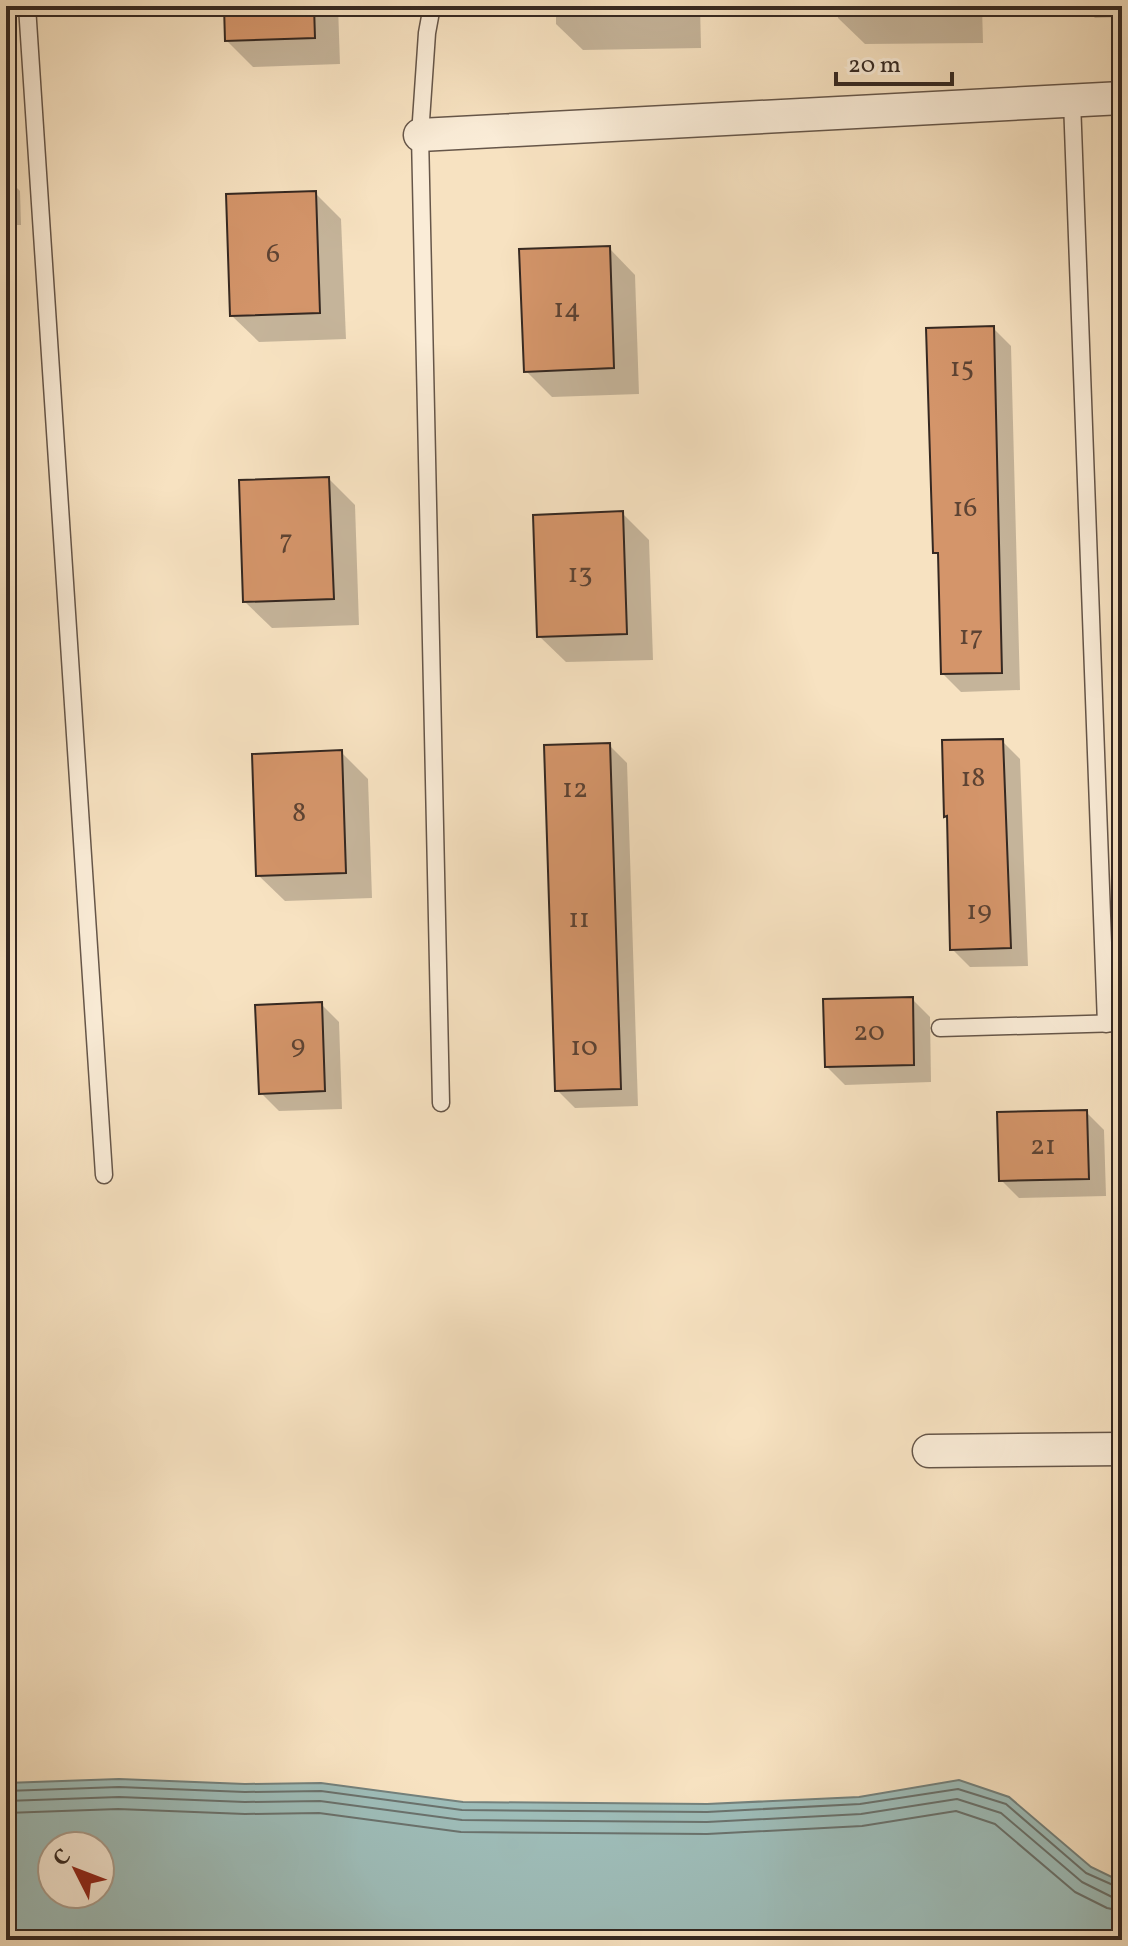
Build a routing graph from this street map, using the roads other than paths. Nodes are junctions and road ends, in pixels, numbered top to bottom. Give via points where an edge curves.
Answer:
1 (27, 6) edge
2 (432, 6) edge
3 (1122, 98) edge
4 (1072, 101) junction
5 (420, 135) junction
6 (1114, 1023) edge
7 (940, 1028) dead end
8 (441, 1103) dead end
9 (104, 1175) dead end
10 (1122, 1449) edge
11 (929, 1451) dead end

1 - 9 lane
2 - 5 lane
3 - 4 street
4 - 5 street
4 - 6 lane
5 - 8 lane
6 - 7 lane
10 - 11 street

